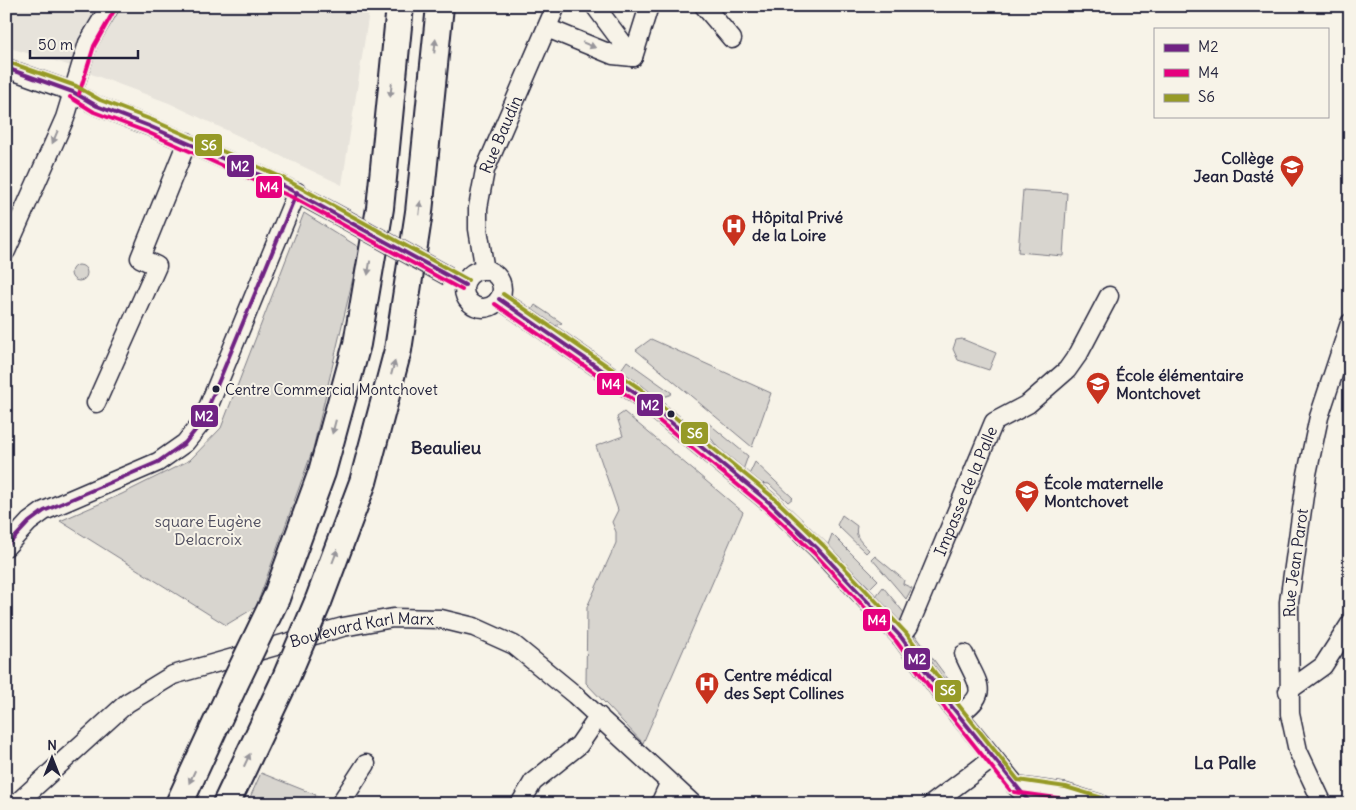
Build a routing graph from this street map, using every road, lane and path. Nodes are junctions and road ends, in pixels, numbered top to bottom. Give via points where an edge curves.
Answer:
1 (110, 6) edge
2 (400, 6) edge
3 (440, 6) edge
4 (556, 6) edge
5 (595, 6) edge
6 (649, 6) edge
7 (704, 6) edge
8 (547, 28) junction
9 (732, 39) dead end
10 (633, 58) junction
11 (6, 68) edge
12 (73, 92) junction
13 (187, 142) junction
14 (297, 192) junction
15 (6, 251) edge
16 (485, 271) junction
17 (465, 285) junction
18 (1109, 296) dead end
19 (499, 300) junction
20 (1350, 323) edge
21 (96, 403) dead end
22 (6, 547) edge
23 (1350, 624) edge
24 (900, 637) junction
25 (964, 654) dead end
26 (1288, 691) junction
27 (958, 715) junction
28 (599, 716) junction
29 (993, 758) junction
30 (366, 764) dead end
31 (669, 784) junction
32 (1016, 786) junction
33 (16, 804) edge
34 (179, 804) edge
35 (226, 804) edge
36 (340, 804) edge
37 (520, 804) edge
38 (660, 804) edge
39 (693, 804) edge
40 (932, 804) edge
41 (1031, 804) edge
42 (1100, 804) edge
43 (1323, 804) edge

1 - 12 street via 88,43
2 -> 34 highway, bridge via 380,208 357,344 322,472 276,598
35 -> 3 highway, bridge via 284,682 363,482 398,350 419,212
4 - 8 street, Rue Baudin
5 - 10 street
6 - 10 street
7 - 9 street
8 -> 10 street via 613,55
8 - 16 street, Rue Baudin via 485,170 478,208
11 - 12 street
12 - 13 street via 97,106
12 -> 15 street via 65,118
13 - 14 street
13 - 21 street via 140,258 157,266
14 - 17 street, bridge
14 - 22 street via 202,422 185,443 158,462 44,512 29,522
16 - 17 street via 476,272
16 - 19 street via 499,279 502,292
17 - 19 street via 468,300 479,308 488,308
18 - 24 street, Impasse de la Palle via 1067,370 1028,404 994,422 909,626
19 - 24 street via 635,393 743,480 818,549
20 - 26 street, Rue Jean Parot via 1319,417 1307,474 1289,602
23 - 26 street via 1323,666
24 - 27 street
25 - 27 street via 980,690 974,705
26 - 43 street, Rue Jean Parot via 1298,751
27 - 29 street
28 - 31 street, Boulevard Karl Marx
28 - 33 street, Boulevard Karl Marx via 514,645 474,627 441,619 393,618 344,627 173,675 127,703
28 - 37 street via 579,745 533,782
29 - 32 street
29 - 40 street
30 - 36 street
31 - 38 street
31 - 39 street, Boulevard Karl Marx
32 - 41 street
32 - 42 street via 1065,793

